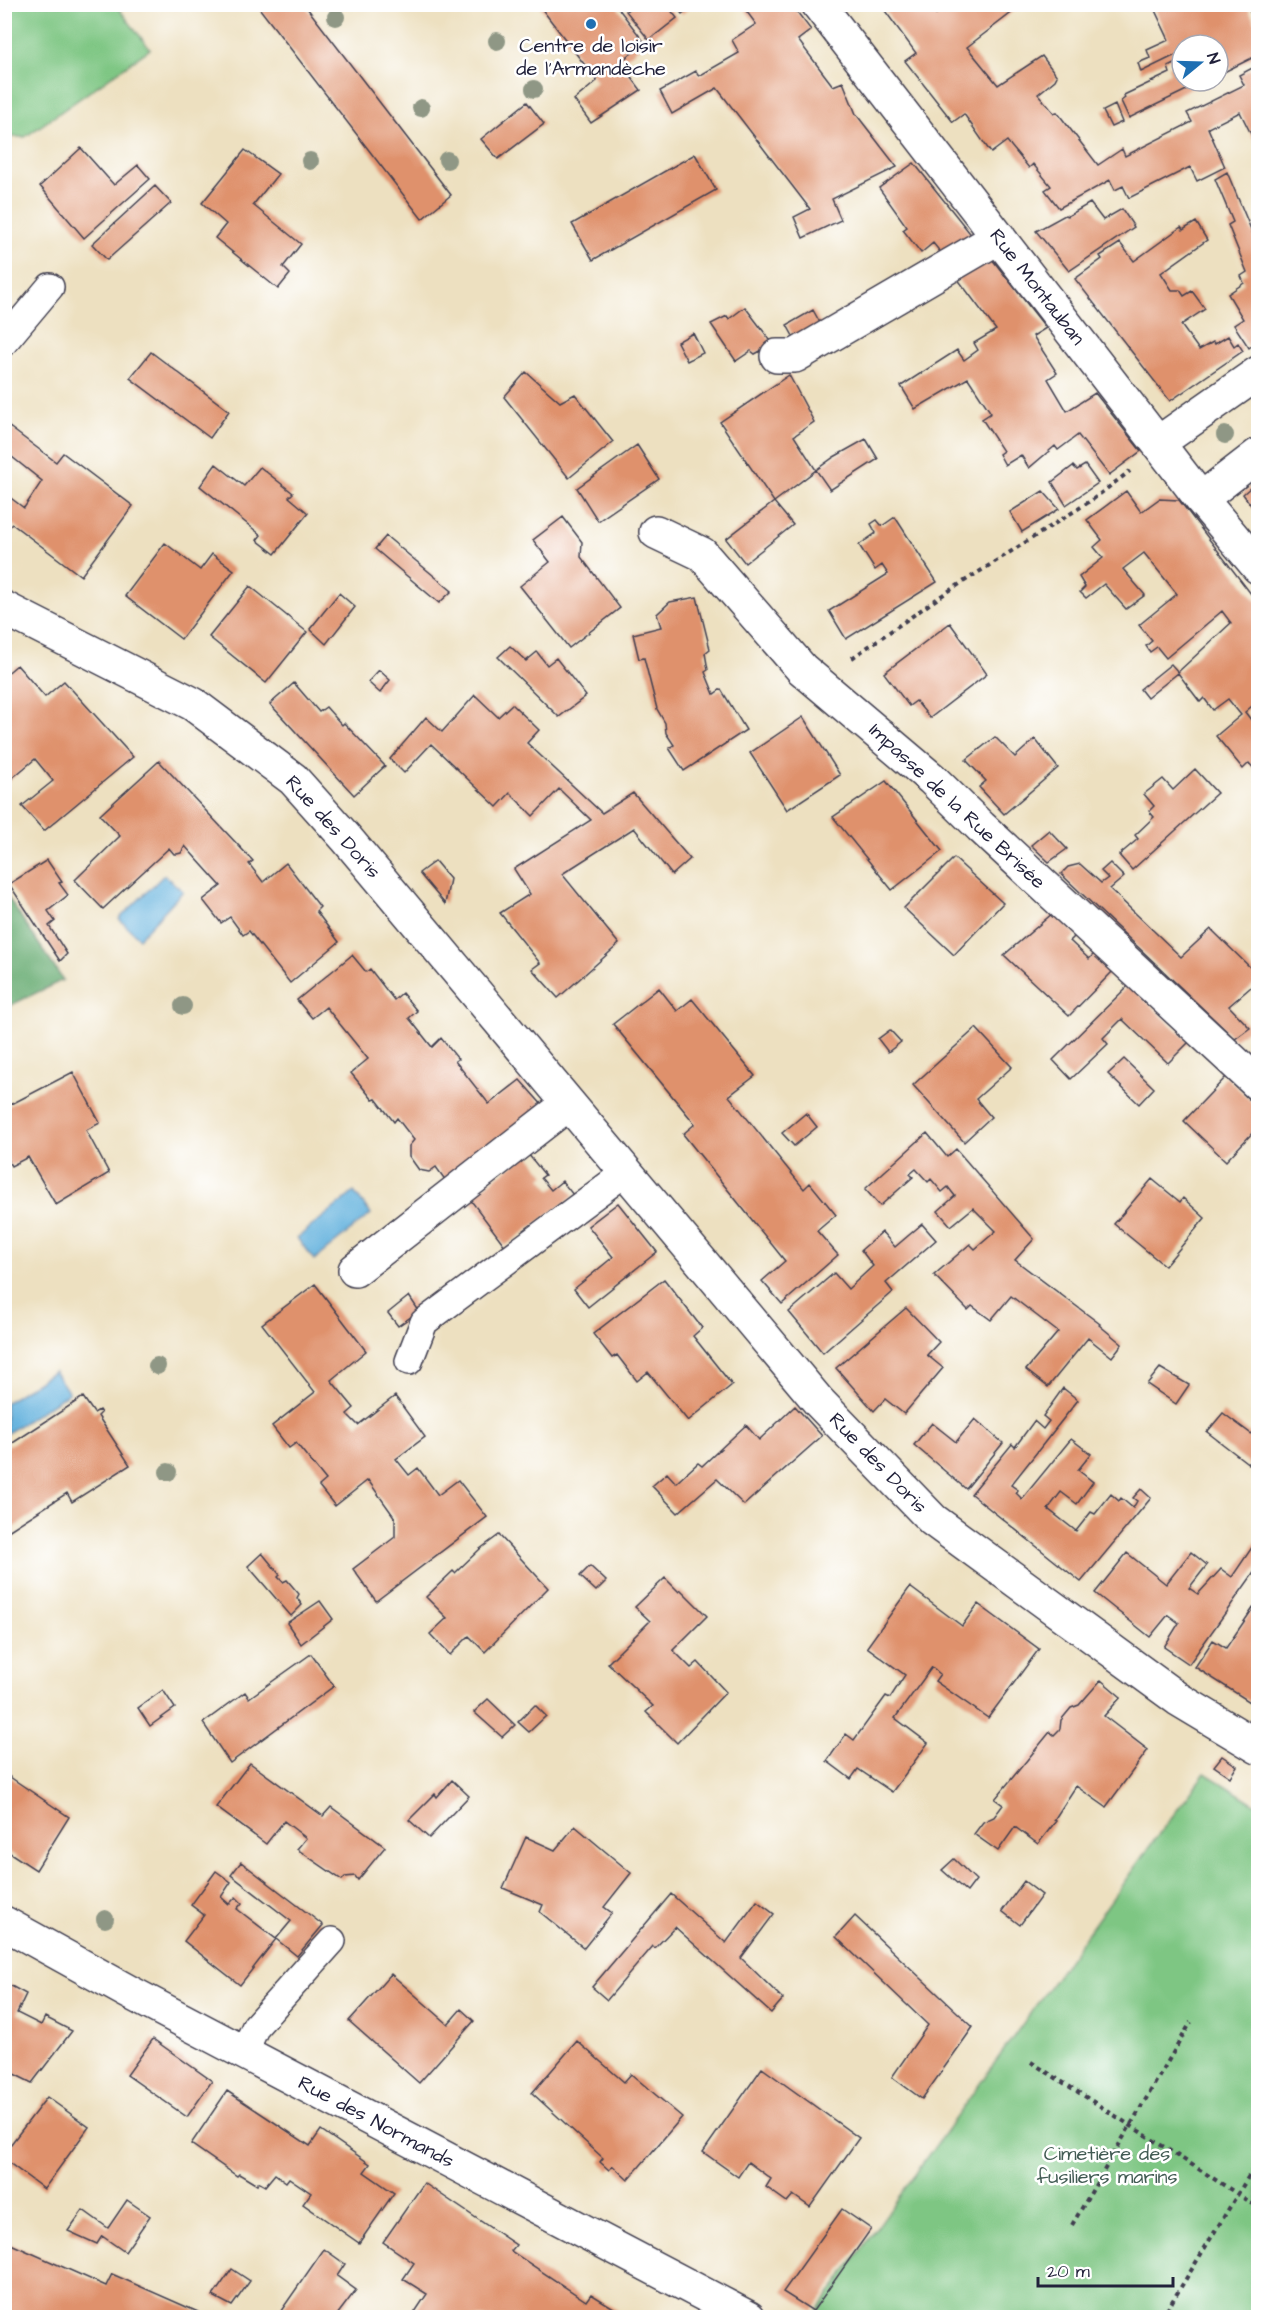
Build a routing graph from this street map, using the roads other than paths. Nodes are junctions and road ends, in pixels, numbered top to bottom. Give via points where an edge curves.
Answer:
1 (818, 4) edge
2 (999, 237) junction
3 (50, 287) dead end
4 (4, 342) edge
5 (777, 356) dead end
6 (1258, 373) edge
7 (1158, 443) junction
8 (1258, 455) edge
9 (1201, 499) junction
10 (656, 532) dead end
11 (1258, 567) edge
12 (4, 608) edge
13 (1258, 1084) edge
14 (568, 1104) junction
15 (626, 1172) junction
16 (355, 1270) dead end
17 (410, 1361) dead end
18 (1258, 1746) edge
19 (4, 1923) edge
20 (332, 1941) dead end
21 (244, 2052) junction
22 (750, 2318) edge

1 - 2 street, Rue Montauban
2 - 5 street via 795,356
2 - 7 street, Rue Montauban
3 - 4 lane
6 - 7 street
7 - 9 street, Rue Montauban
8 - 9 street
9 - 11 street, Rue Montauban
10 - 13 street, Impasse de la Rue Brisée via 702,554 802,669 932,780
12 - 14 street, Rue des Doris via 194,704 293,779
14 - 15 street, Rue des Doris
14 - 16 street
15 - 17 lane via 424,1322
15 - 18 street, Rue des Doris via 819,1402 933,1520 1178,1699
19 - 21 street, Rue des Normands
20 - 21 lane via 256,2026
21 - 22 street, Rue des Normands

